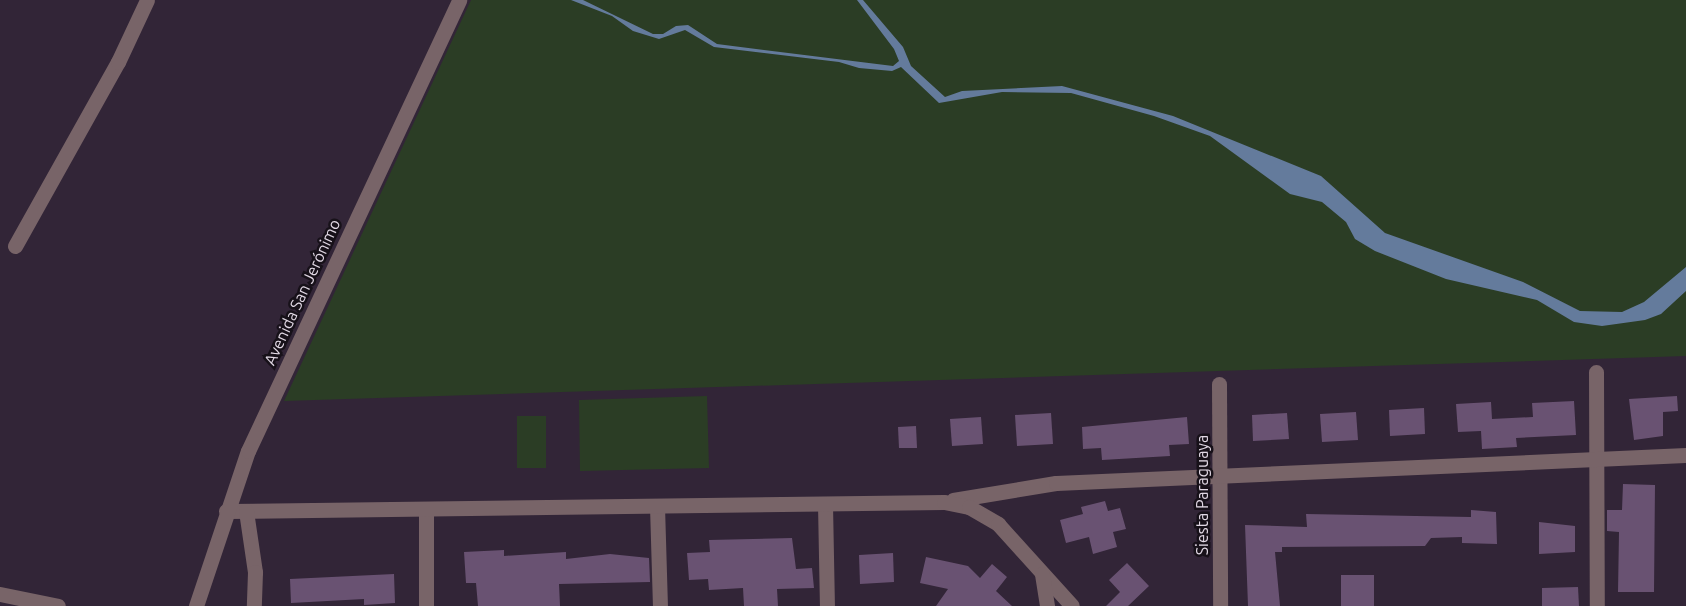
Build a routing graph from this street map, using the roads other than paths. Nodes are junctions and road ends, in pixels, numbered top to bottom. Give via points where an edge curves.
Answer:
1 (147, 0) edge
2 (459, 0) edge
3 (15, 246) dead end
4 (1596, 372) dead end
5 (1219, 384) dead end
6 (1686, 455) edge
7 (1596, 459) junction
8 (1220, 476) junction
9 (944, 502) junction
10 (825, 504) junction
11 (657, 506) junction
12 (426, 508) junction
13 (246, 510) junction
14 (225, 511) junction
15 (1042, 574) junction
16 (0, 594) edge
17 (58, 606) edge
18 (196, 606) edge
19 (254, 606) edge
20 (426, 606) edge
21 (660, 606) edge
22 (827, 606) edge
23 (1047, 606) edge
24 (1072, 606) edge
25 (1220, 606) edge
26 (1597, 606) edge

1 - 3 street via 108,82
2 - 14 street, Avenida San Jerónimo via 266,412
4 - 7 street
5 - 8 street, Siesta Paraguaya
6 - 7 street
7 - 8 street
7 - 26 street
8 - 9 street via 1056,483
8 - 25 street, Siesta Paraguaya
9 - 10 street
9 - 15 street via 984,513
10 - 11 street
10 - 22 street
11 - 12 street
11 - 21 street
12 - 13 street
12 - 20 street
13 - 14 street
13 - 19 street via 255,572
14 - 18 street, Avenida San Jerónimo
15 - 23 street
15 - 24 street
16 - 17 street

